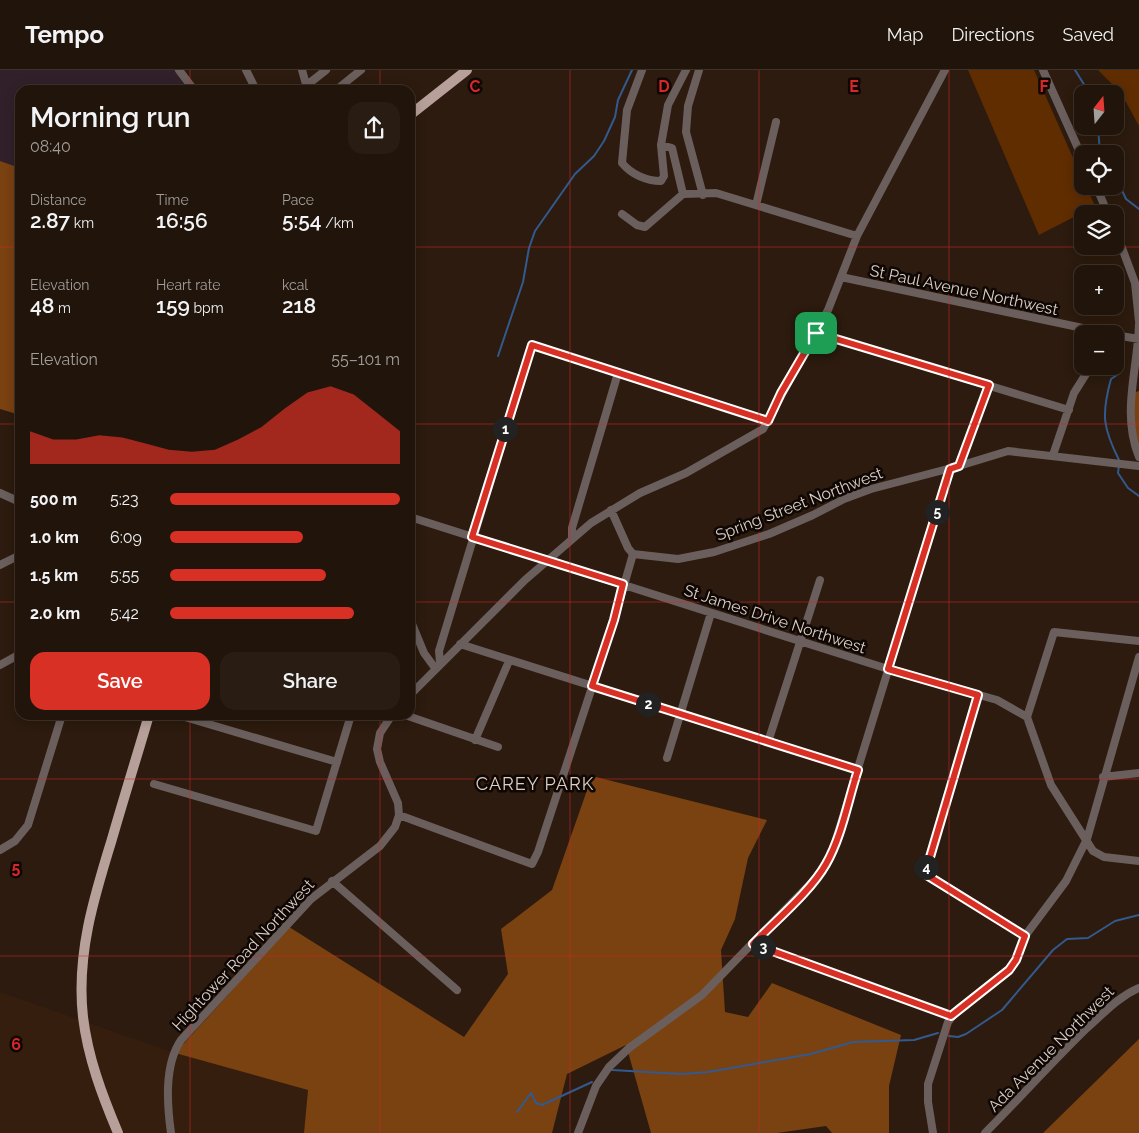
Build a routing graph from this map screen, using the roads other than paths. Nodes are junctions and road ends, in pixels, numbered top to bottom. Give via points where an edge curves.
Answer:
1 (179, 70) edge
2 (302, 70) edge
3 (326, 70) edge
4 (361, 70) edge
5 (467, 70) edge
6 (642, 70) edge
7 (686, 70) edge
8 (699, 70) edge
9 (945, 70) edge
10 (1043, 70) edge
11 (248, 71) edge
12 (190, 85) edge
13 (254, 85) edge
14 (306, 85) edge
15 (310, 85) edge
16 (342, 85) edge
17 (415, 111) edge
18 (776, 122) dead end
19 (661, 145) junction
20 (1077, 145) edge
21 (684, 194) junction
22 (703, 195) junction
23 (756, 205) junction
24 (622, 214) dead end
25 (858, 236) junction
26 (1124, 253) edge
27 (841, 276) junction
28 (1139, 322) edge
29 (1074, 326) edge
30 (816, 333) junction
31 (1124, 337) edge
32 (1139, 340) edge
33 (618, 373) junction
34 (1086, 375) edge
35 (989, 385) junction
36 (1069, 410) junction
37 (768, 421) junction
38 (1053, 456) junction
39 (1139, 457) edge
40 (959, 466) junction
41 (1139, 466) edge
42 (950, 469) junction
43 (0, 493) edge
44 (15, 500) edge
45 (611, 510) junction
46 (415, 519) edge
47 (472, 537) junction
48 (572, 538) junction
49 (633, 554) junction
50 (15, 558) edge
51 (546, 560) junction
52 (0, 566) edge
53 (820, 580) dead end
54 (623, 584) junction
55 (712, 613) junction
56 (415, 631) edge
57 (800, 641) junction
58 (1139, 641) edge
59 (460, 644) junction
60 (15, 657) edge
61 (1139, 657) edge
62 (509, 661) junction
63 (0, 665) edge
64 (437, 666) junction
65 (888, 669) junction
66 (592, 686) junction
67 (415, 690) edge
68 (978, 695) junction
69 (680, 715) junction
70 (1027, 718) junction
71 (415, 719) edge
72 (60, 720) edge
73 (147, 720) edge
74 (195, 720) edge
75 (350, 720) edge
76 (389, 720) edge
77 (476, 740) junction
78 (768, 742) junction
79 (498, 747) dead end
80 (667, 758) dead end
81 (337, 762) junction
82 (858, 770) junction
83 (1139, 774) edge
84 (1103, 777) junction
85 (154, 784) dead end
86 (399, 815) junction
87 (1086, 839) junction
88 (0, 850) edge
89 (1139, 861) edge
90 (332, 881) junction
91 (1025, 936) junction
92 (753, 944) junction
93 (1139, 988) edge
94 (457, 990) dead end
95 (951, 1016) junction
96 (118, 1133) edge
97 (171, 1133) edge
98 (578, 1133) edge
99 (933, 1133) edge
100 (985, 1133) edge

1 - 12 street
2 - 14 street
3 - 15 street
4 - 16 street
5 - 17 main road
6 - 19 street via 627,110 622,164 646,179 661,181 664,176
7 - 19 street via 668,104
8 - 22 street via 688,106 686,132
9 - 25 street
10 - 20 street
11 - 13 street
18 - 23 street
19 - 21 street via 672,148
21 - 22 street
21 - 24 street via 645,227
22 - 23 street via 716,193
23 - 25 street
25 - 27 street
26 - 28 street via 1135,283
27 - 29 street, St Paul Avenue Northwest
27 - 30 street
28 - 32 street
30 - 35 street
30 - 37 street
31 - 32 street
32 - 39 street via 1130,409
33 - 37 street
33 - 47 street via 532,345
33 - 48 street via 572,528
34 - 36 street
35 - 36 street
35 - 40 street
36 - 38 street
37 - 45 street via 756,435
38 - 40 street, Spring Street Northwest via 1008,451
38 - 41 street, Spring Street Northwest
40 - 42 street, Spring Street Northwest
42 - 49 street, Spring Street Northwest via 871,489 770,534 714,552 678,558
42 - 65 street
43 - 44 street
45 - 48 street
45 - 49 street
46 - 47 street, St James Drive Northwest
47 - 51 street, St James Drive Northwest
47 - 64 street
48 - 51 street
49 - 54 street
50 - 52 street
51 - 54 street, St James Drive Northwest
51 - 59 street
53 - 57 street
54 - 55 street, St James Drive Northwest
54 - 66 street
55 - 57 street, St James Drive Northwest
55 - 69 street
56 - 64 street via 424,653
57 - 65 street, St James Drive Northwest
57 - 78 street
58 - 70 street via 1054,632
59 - 62 street
59 - 64 street
60 - 63 street
61 - 84 street
62 - 66 street
62 - 77 street
64 - 67 street
65 - 68 street, St James Drive Northwest
65 - 82 street
66 - 69 street
66 - 86 street via 532,864
68 - 70 street, St James Drive Northwest via 997,700
68 - 91 street via 925,874
69 - 78 street
69 - 80 street
70 - 87 street via 1051,785
71 - 77 street
72 - 88 street via 28,825 15,841
73 - 96 main road via 94,898 82,967 83,1015 90,1058
74 - 81 street
75 - 81 street
76 - 86 street via 380,733 377,749 398,803
77 - 79 street
78 - 82 street
81 - 85 street via 316,831
82 - 92 street via 826,865
83 - 84 street
84 - 87 street
86 - 90 street, Hightower Road Northwest via 395,827 380,846
87 - 89 street via 1098,854
87 - 91 street via 1066,881
90 - 94 street
90 - 97 street, Hightower Road Northwest via 310,899 181,1040 173,1056 170,1074
91 - 95 street via 1009,970
92 - 95 street
92 - 98 street via 702,995 629,1048 609,1067 596,1086
93 - 100 street, Ada Avenue Northwest via 1111,1006 1032,1082
95 - 99 street via 928,1084

